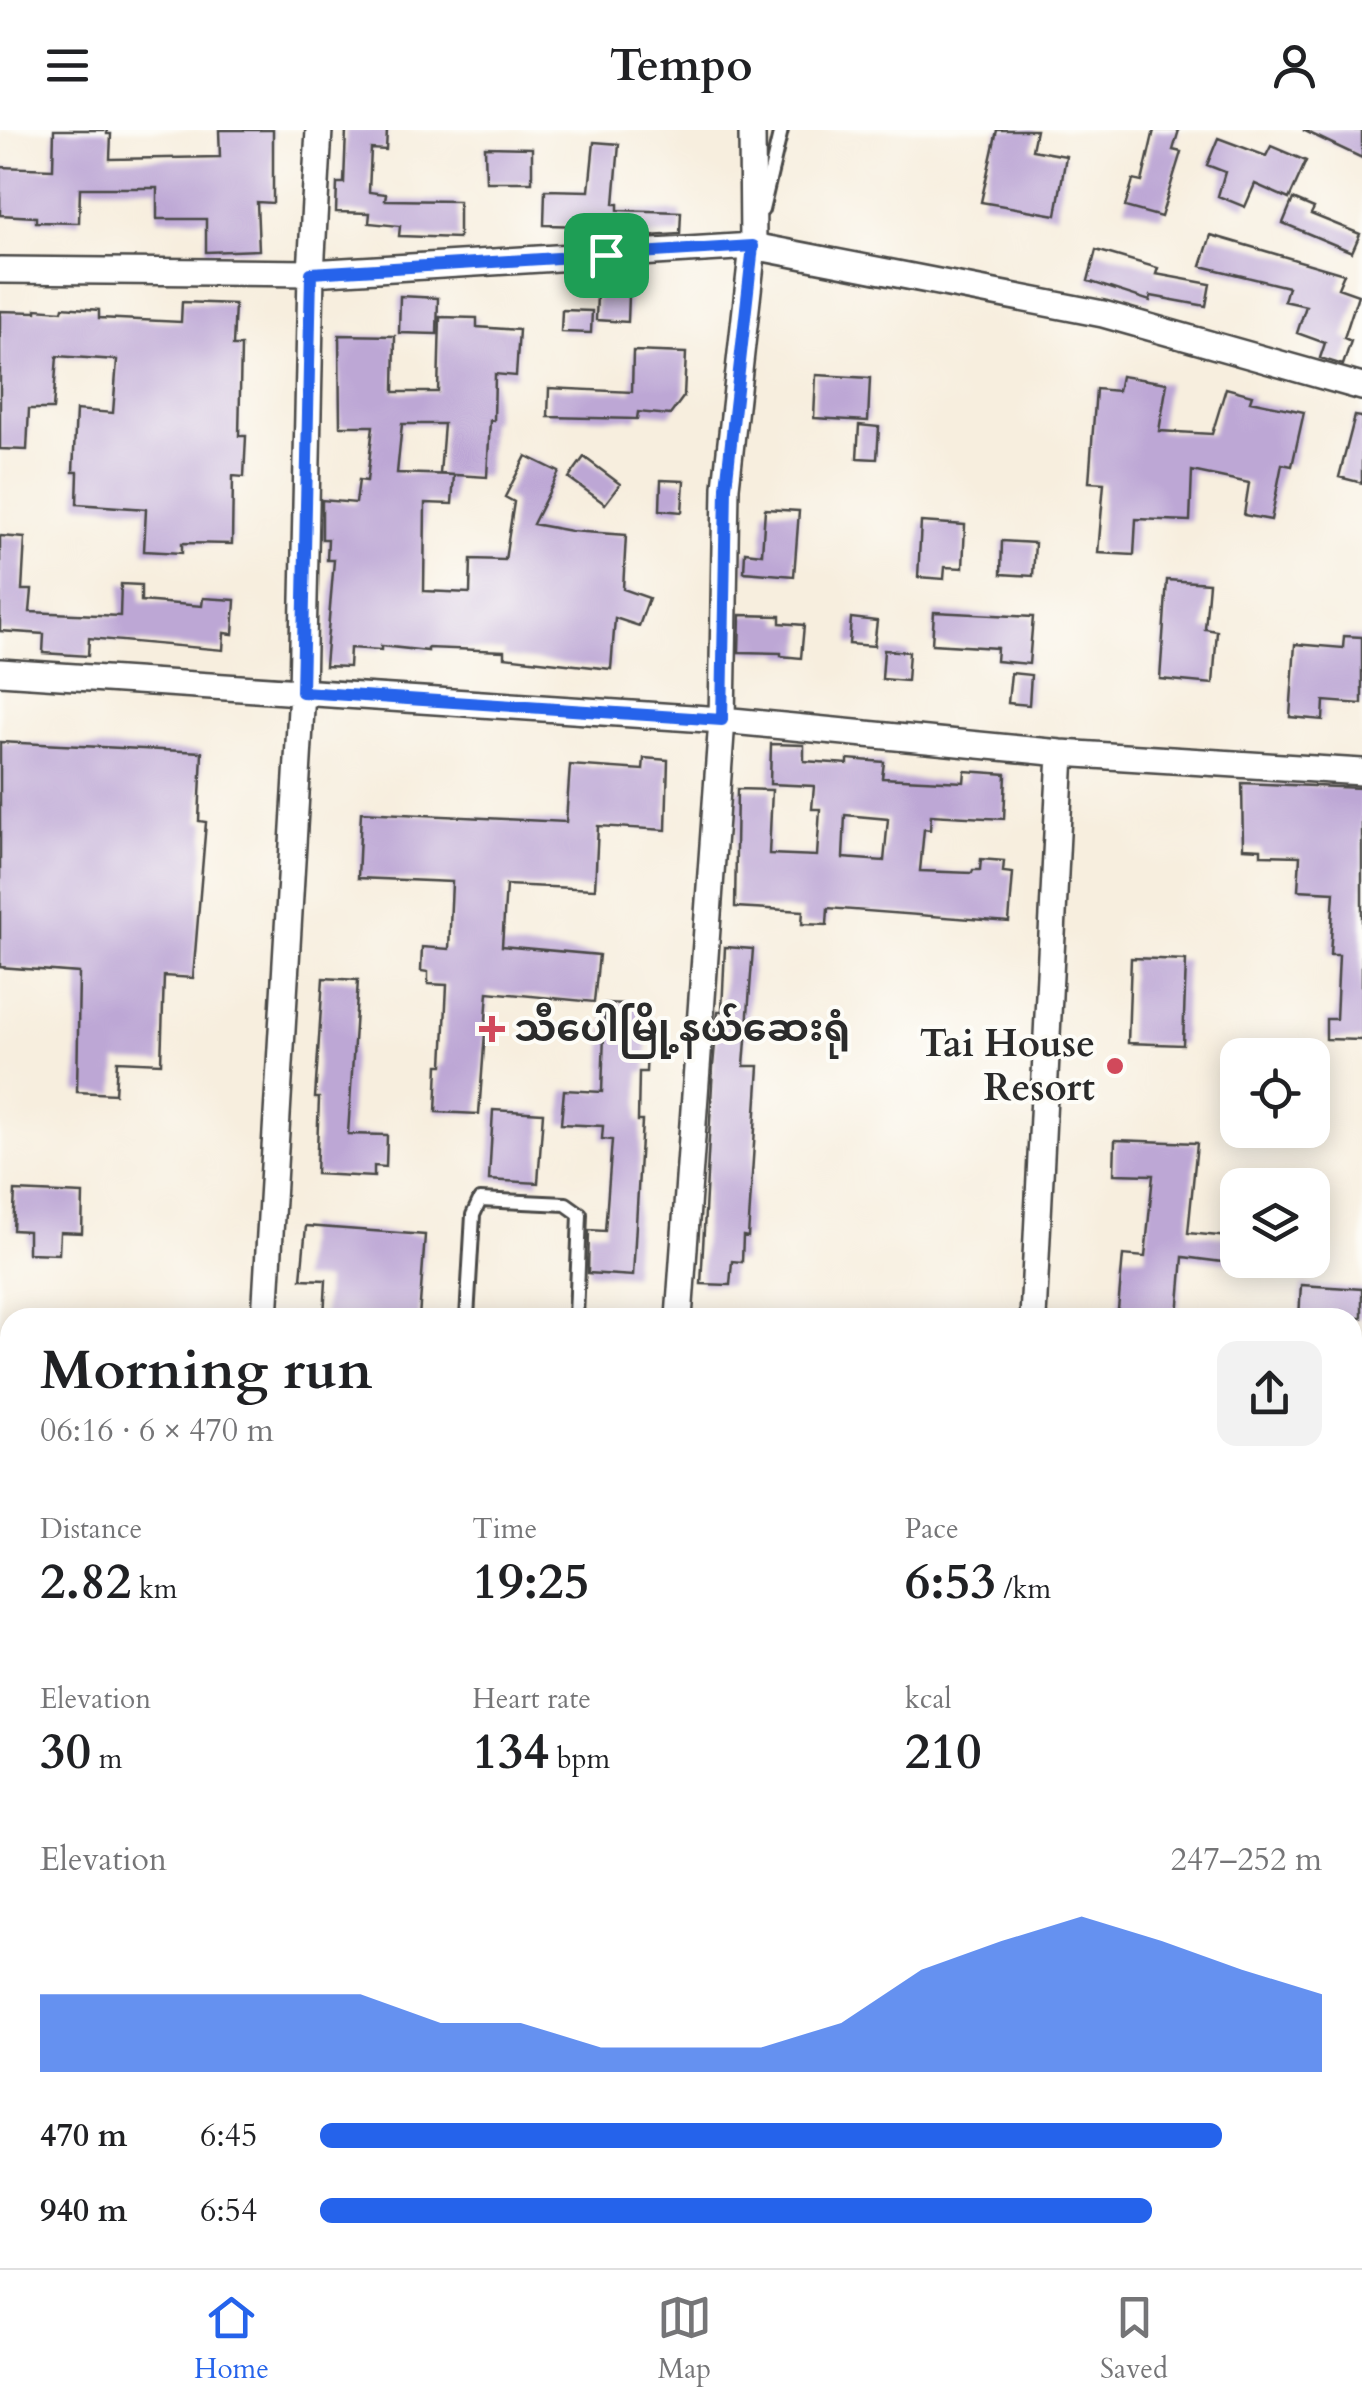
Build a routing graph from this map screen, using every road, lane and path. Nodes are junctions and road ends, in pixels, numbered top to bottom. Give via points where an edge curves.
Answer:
1 (319, 130) edge
2 (752, 130) edge
3 (781, 130) edge
4 (753, 246) junction
5 (0, 270) edge
6 (311, 273) junction
7 (1362, 387) edge
8 (0, 672) edge
9 (302, 692) junction
10 (722, 720) junction
11 (1062, 754) junction
12 (1362, 772) edge
13 (266, 1308) edge
14 (468, 1308) edge
15 (576, 1308) edge
16 (680, 1308) edge
17 (1034, 1308) edge

1 - 6 street
2 - 4 street
3 - 4 lane
4 - 6 street
4 - 7 street via 1103,314
4 - 10 street via 726,487
5 - 6 street
6 - 9 street
8 - 9 street
9 - 10 street
9 - 13 street
10 - 11 street
10 - 16 street
11 - 12 street
11 - 17 street
14 - 15 lane via 473,1215 480,1200 566,1204 580,1214

